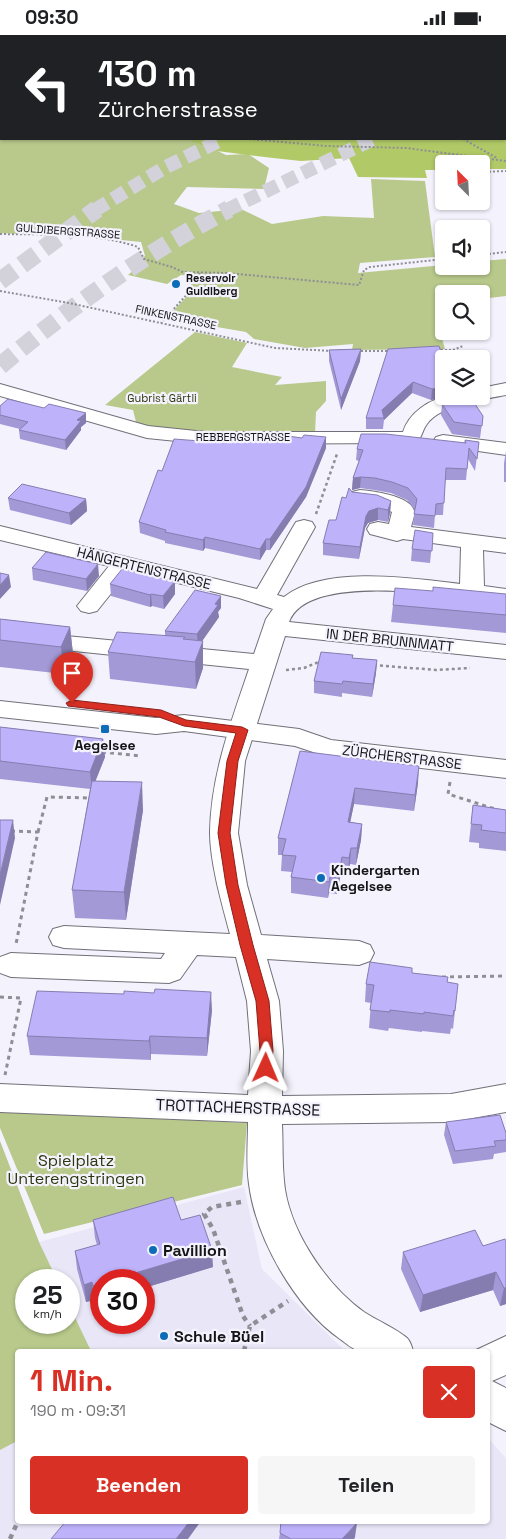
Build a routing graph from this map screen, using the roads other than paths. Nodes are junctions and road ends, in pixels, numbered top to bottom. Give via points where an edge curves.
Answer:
1 (506, 389) edge
2 (0, 390) edge
3 (490, 392) edge
4 (444, 405) edge
5 (411, 437) junction
6 (506, 449) edge
7 (360, 497) edge
8 (304, 527) road end
9 (0, 533) edge
10 (472, 542) junction
11 (506, 546) edge
12 (124, 563) junction
13 (472, 593) junction
14 (506, 596) edge
15 (264, 598) junction
16 (89, 606) dead end
17 (287, 606) junction
18 (275, 628) junction
19 (26, 639) edge
20 (506, 652) edge
21 (272, 666) junction
22 (0, 695) edge
23 (0, 709) edge
24 (184, 723) junction
25 (242, 730) junction
26 (299, 738) junction
27 (506, 754) edge
28 (506, 769) edge
29 (64, 937) dead end
30 (189, 943) junction
31 (247, 945) junction
32 (359, 953) dead end
33 (11, 965) road end
34 (0, 1098) edge
35 (506, 1098) edge
36 (266, 1109) junction
37 (391, 1349) edge
38 (506, 1354) edge
39 (490, 1363) edge
40 (490, 1400) edge
41 (506, 1412) edge

1 - 3 street
2 - 5 street, REBBERGSTRASSE via 147,432 206,438
4 - 5 street via 422,417
5 - 6 street, REBBERGSTRASSE
7 - 10 street via 395,504 402,510 403,516 387,532
8 - 15 street
9 - 12 street, HÄNGERTENSTRASSE
10 - 11 street
10 - 13 street
12 - 15 street, HÄNGERTENSTRASSE
12 - 16 street
13 - 14 street
13 - 17 street via 356,583 306,593
15 - 17 street, HÄNGERTENSTRASSE
17 - 18 street
18 - 20 street, IN DER BRUNNMATT
18 - 21 street
19 - 21 street
21 - 25 street
22 - 24 street, ZÜRCHERSTRASSE via 161,714
23 - 24 street, ZÜRCHERSTRASSE via 156,726
24 - 25 street, ZÜRCHERSTRASSE
25 - 26 street, ZÜRCHERSTRASSE
25 - 31 street via 232,761 224,833 232,885
26 - 27 street, ZÜRCHERSTRASSE via 331,736
26 - 28 street, ZÜRCHERSTRASSE via 328,748
29 - 30 street
30 - 31 street
30 - 33 street via 169,971
31 - 32 street
31 - 36 street via 263,1001 267,1051
34 - 36 street, TROTTACHERSTRASSE
35 - 36 street, TROTTACHERSTRASSE via 451,1107
36 - 37 street via 266,1183 276,1221 292,1256 323,1299 340,1316
38 - 39 street
40 - 41 street

